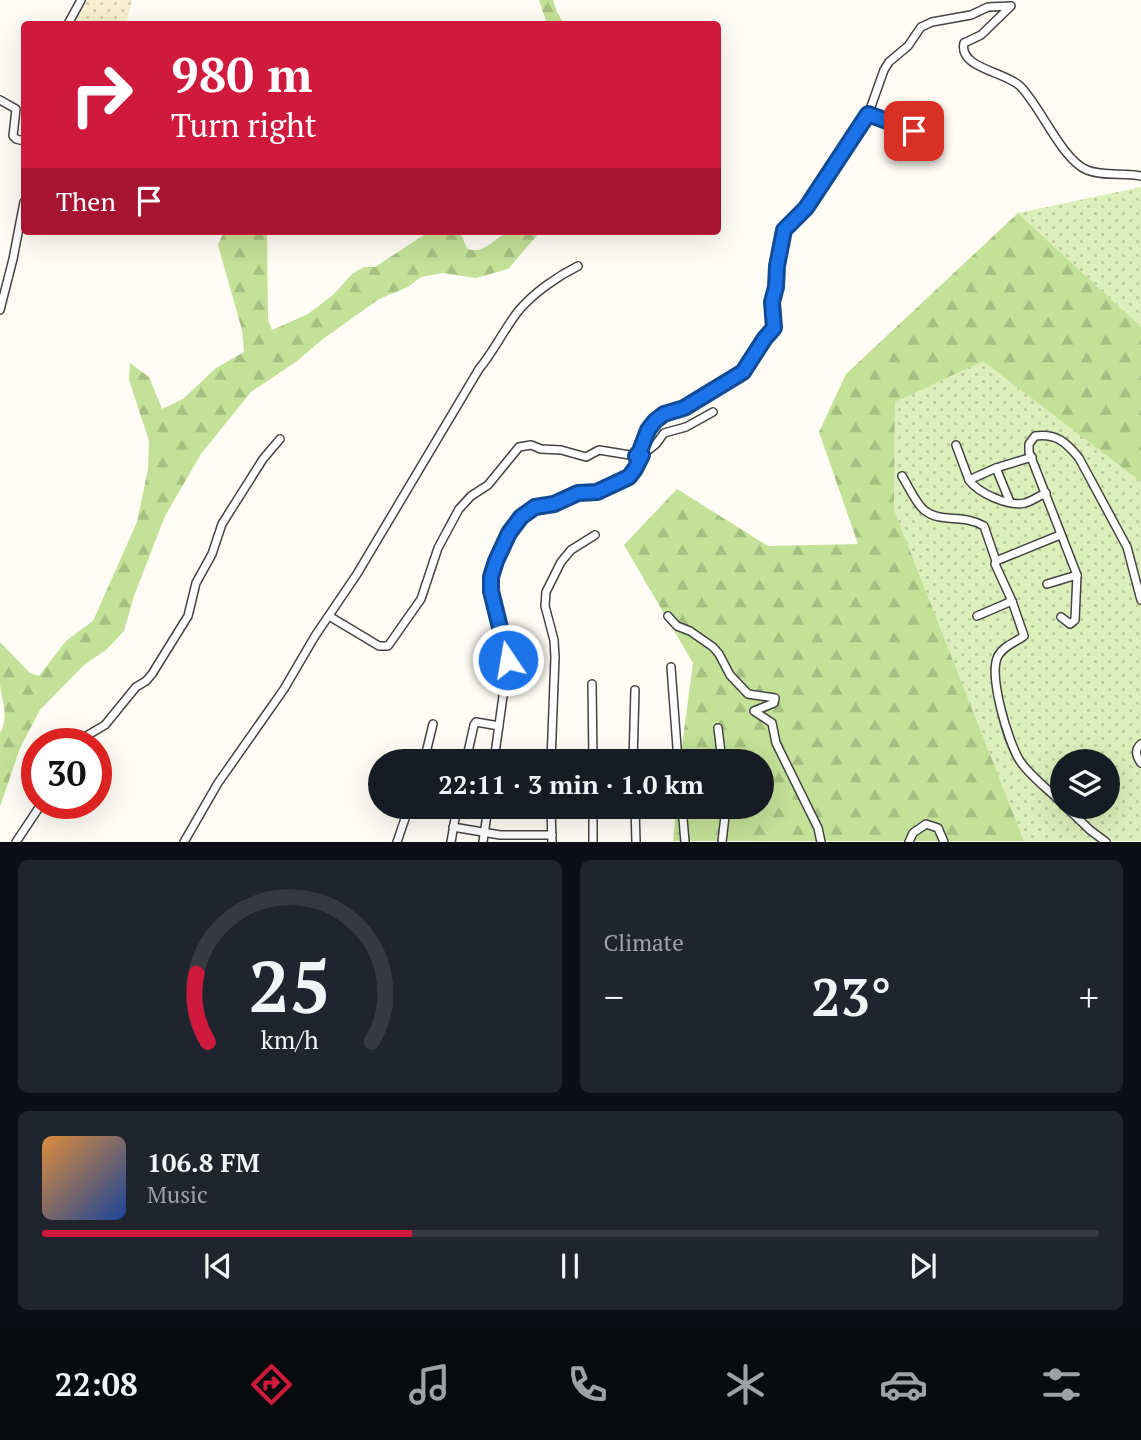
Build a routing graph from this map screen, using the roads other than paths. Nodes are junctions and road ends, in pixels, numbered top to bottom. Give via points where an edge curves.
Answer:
1 (81, 0) edge
2 (1013, 3) edge
3 (70, 21) edge
4 (0, 100) edge
5 (868, 114) junction
6 (937, 139) dead end
7 (21, 140) edge
8 (1141, 176) edge
9 (21, 218) edge
10 (578, 266) dead end
11 (0, 310) edge
12 (713, 412) dead end
13 (280, 439) dead end
14 (956, 445) dead end
15 (639, 455) junction
16 (1032, 457) junction
17 (996, 468) junction
18 (902, 476) dead end
19 (969, 480) junction
20 (1045, 493) junction
21 (1010, 502) junction
22 (1060, 534) junction
23 (595, 535) dead end
24 (996, 561) junction
25 (1077, 575) junction
26 (1047, 584) dead end
27 (1141, 600) edge
28 (1012, 601) junction
29 (329, 616) junction
30 (977, 616) dead end
31 (668, 617) dead end
32 (1061, 617) dead end
33 (671, 667) dead end
34 (592, 684) dead end
35 (635, 690) dead end
36 (433, 724) dead end
37 (499, 726) junction
38 (101, 728) edge
39 (718, 728) dead end
40 (1141, 744) edge
41 (427, 749) edge
42 (469, 749) edge
43 (496, 749) edge
44 (551, 749) edge
45 (593, 749) edge
46 (633, 749) edge
47 (677, 749) edge
48 (721, 749) edge
49 (1141, 763) edge
50 (1050, 792) edge
51 (31, 819) edge
52 (405, 819) edge
53 (455, 819) edge
54 (486, 819) edge
55 (551, 819) edge
56 (593, 819) edge
57 (635, 819) edge
58 (683, 819) edge
59 (725, 819) edge
60 (1079, 819) edge
61 (453, 827) junction
62 (484, 832) junction
63 (552, 838) edge
64 (16, 842) edge
65 (184, 842) edge
66 (397, 842) edge
67 (451, 842) edge
68 (483, 842) edge
69 (593, 842) edge
70 (636, 842) edge
71 (685, 842) edge
72 (722, 842) edge
73 (821, 842) edge
74 (909, 842) edge
75 (944, 842) edge
76 (1105, 842) edge

1 - 3 street
2 - 5 street via 920,27 884,70
2 - 8 street via 981,35 964,43 969,59 1016,82 1067,153 1086,170
4 - 7 street via 16,109 13,136
5 - 6 street
5 - 15 street via 806,208 784,230 772,302 775,325 748,368 655,421
9 - 11 street
10 - 29 street via 518,312
12 - 15 street via 664,433
13 - 38 street via 222,524 196,583 188,615 152,674
14 - 19 street
15 - 29 street via 599,450 586,457 523,445 488,485 459,509 438,548 421,599 391,644 379,646
15 - 37 street via 629,477 597,492 535,507 509,533 491,577 508,660
16 - 17 street
16 - 20 street
16 - 27 street via 1029,444 1035,436 1055,436 1074,452 1127,547
17 - 19 street
17 - 21 street
18 - 24 street via 929,513 970,518 984,526
19 - 21 street via 981,491
20 - 21 street via 1025,503
20 - 22 street
22 - 24 street
22 - 25 street
23 - 44 street via 570,550 545,599 554,649
24 - 28 street
25 - 26 street
25 - 32 street via 1075,620 1070,624
28 - 30 street
28 - 50 street via 1024,636 996,659 1006,730 1021,764
29 - 65 street
31 - 73 street via 713,647 748,694 775,698 774,703 754,711 772,723 776,743
33 - 47 street
34 - 45 street
35 - 46 street
36 - 41 street
37 - 42 street via 477,722
37 - 43 street
39 - 48 street
40 - 49 street via 1136,754
51 - 64 street
52 - 66 street
53 - 61 street
54 - 62 street
55 - 63 street
56 - 69 street
57 - 70 street
58 - 71 street
59 - 72 street
60 - 76 street
61 - 62 street
61 - 67 street
62 - 63 street
62 - 68 street
74 - 75 street via 926,824 938,828

